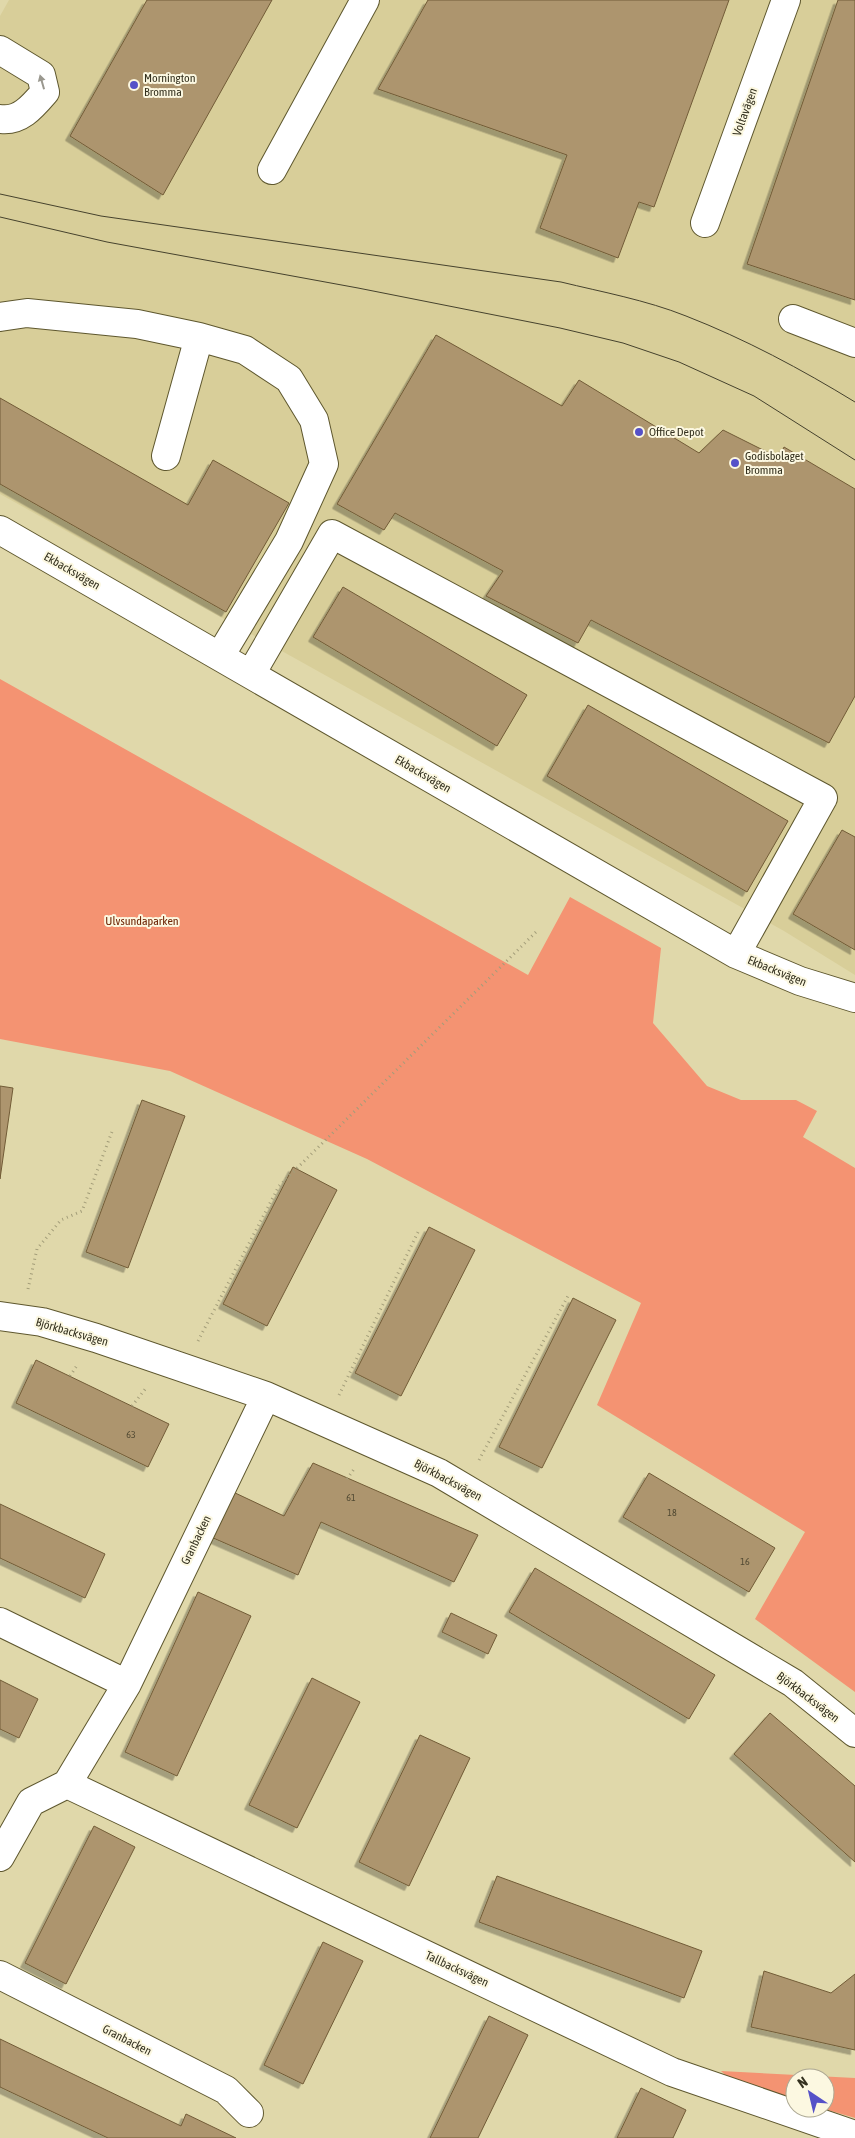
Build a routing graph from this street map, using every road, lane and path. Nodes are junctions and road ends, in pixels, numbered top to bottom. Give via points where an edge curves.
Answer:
1 (365, 0) edge
2 (786, 0) edge
3 (0, 50) edge
4 (0, 119) edge
5 (272, 170) dead end
6 (705, 223) dead end
7 (0, 317) edge
8 (794, 318) dead end
9 (198, 337) junction
10 (855, 343) edge
11 (166, 456) dead end
12 (0, 530) edge
13 (220, 656) junction
14 (251, 674) junction
15 (536, 932) dead end
16 (736, 954) junction
17 (855, 998) edge
18 (113, 1129) dead end
19 (418, 1232) dead end
20 (31, 1280) dead end
21 (568, 1296) dead end
22 (0, 1316) edge
23 (186, 1369) junction
24 (266, 1396) junction
25 (324, 1422) junction
26 (478, 1461) dead end
27 (0, 1622) edge
28 (127, 1684) junction
29 (855, 1733) edge
30 (67, 1784) junction
31 (0, 1857) edge
32 (0, 1975) edge
33 (249, 2112) dead end
34 (855, 2135) edge

1 - 5 street
2 - 6 street, Voltavägen
4 -> 3 street via 10,120 30,109 45,92 42,75
7 - 9 street via 36,314 137,324
8 - 10 street
9 - 11 street
9 - 13 street via 246,350 290,379 314,420 324,464 290,541
12 - 13 street, Ekbacksvägen
13 - 14 street, Ekbacksvägen
14 - 16 street, Ekbacksvägen
14 - 16 street via 332,534 823,798
15 - 23 path via 279,1186 207,1320
16 - 17 street, Ekbacksvägen via 800,981
18 - 20 path via 82,1211 60,1220 38,1249
19 - 25 path
21 - 26 path
22 - 23 street, Björkbacksvägen via 42,1322
23 - 24 street, Björkbacksvägen
24 - 25 street, Björkbacksvägen
24 - 28 street, Granbacken
25 - 29 street, Björkbacksvägen via 440,1473 793,1683
27 - 28 street
28 - 30 street, Granbacken
30 - 31 street via 31,1802
30 - 34 street, Tallbacksvägen via 672,2072
32 - 33 street, Granbacken via 226,2090

